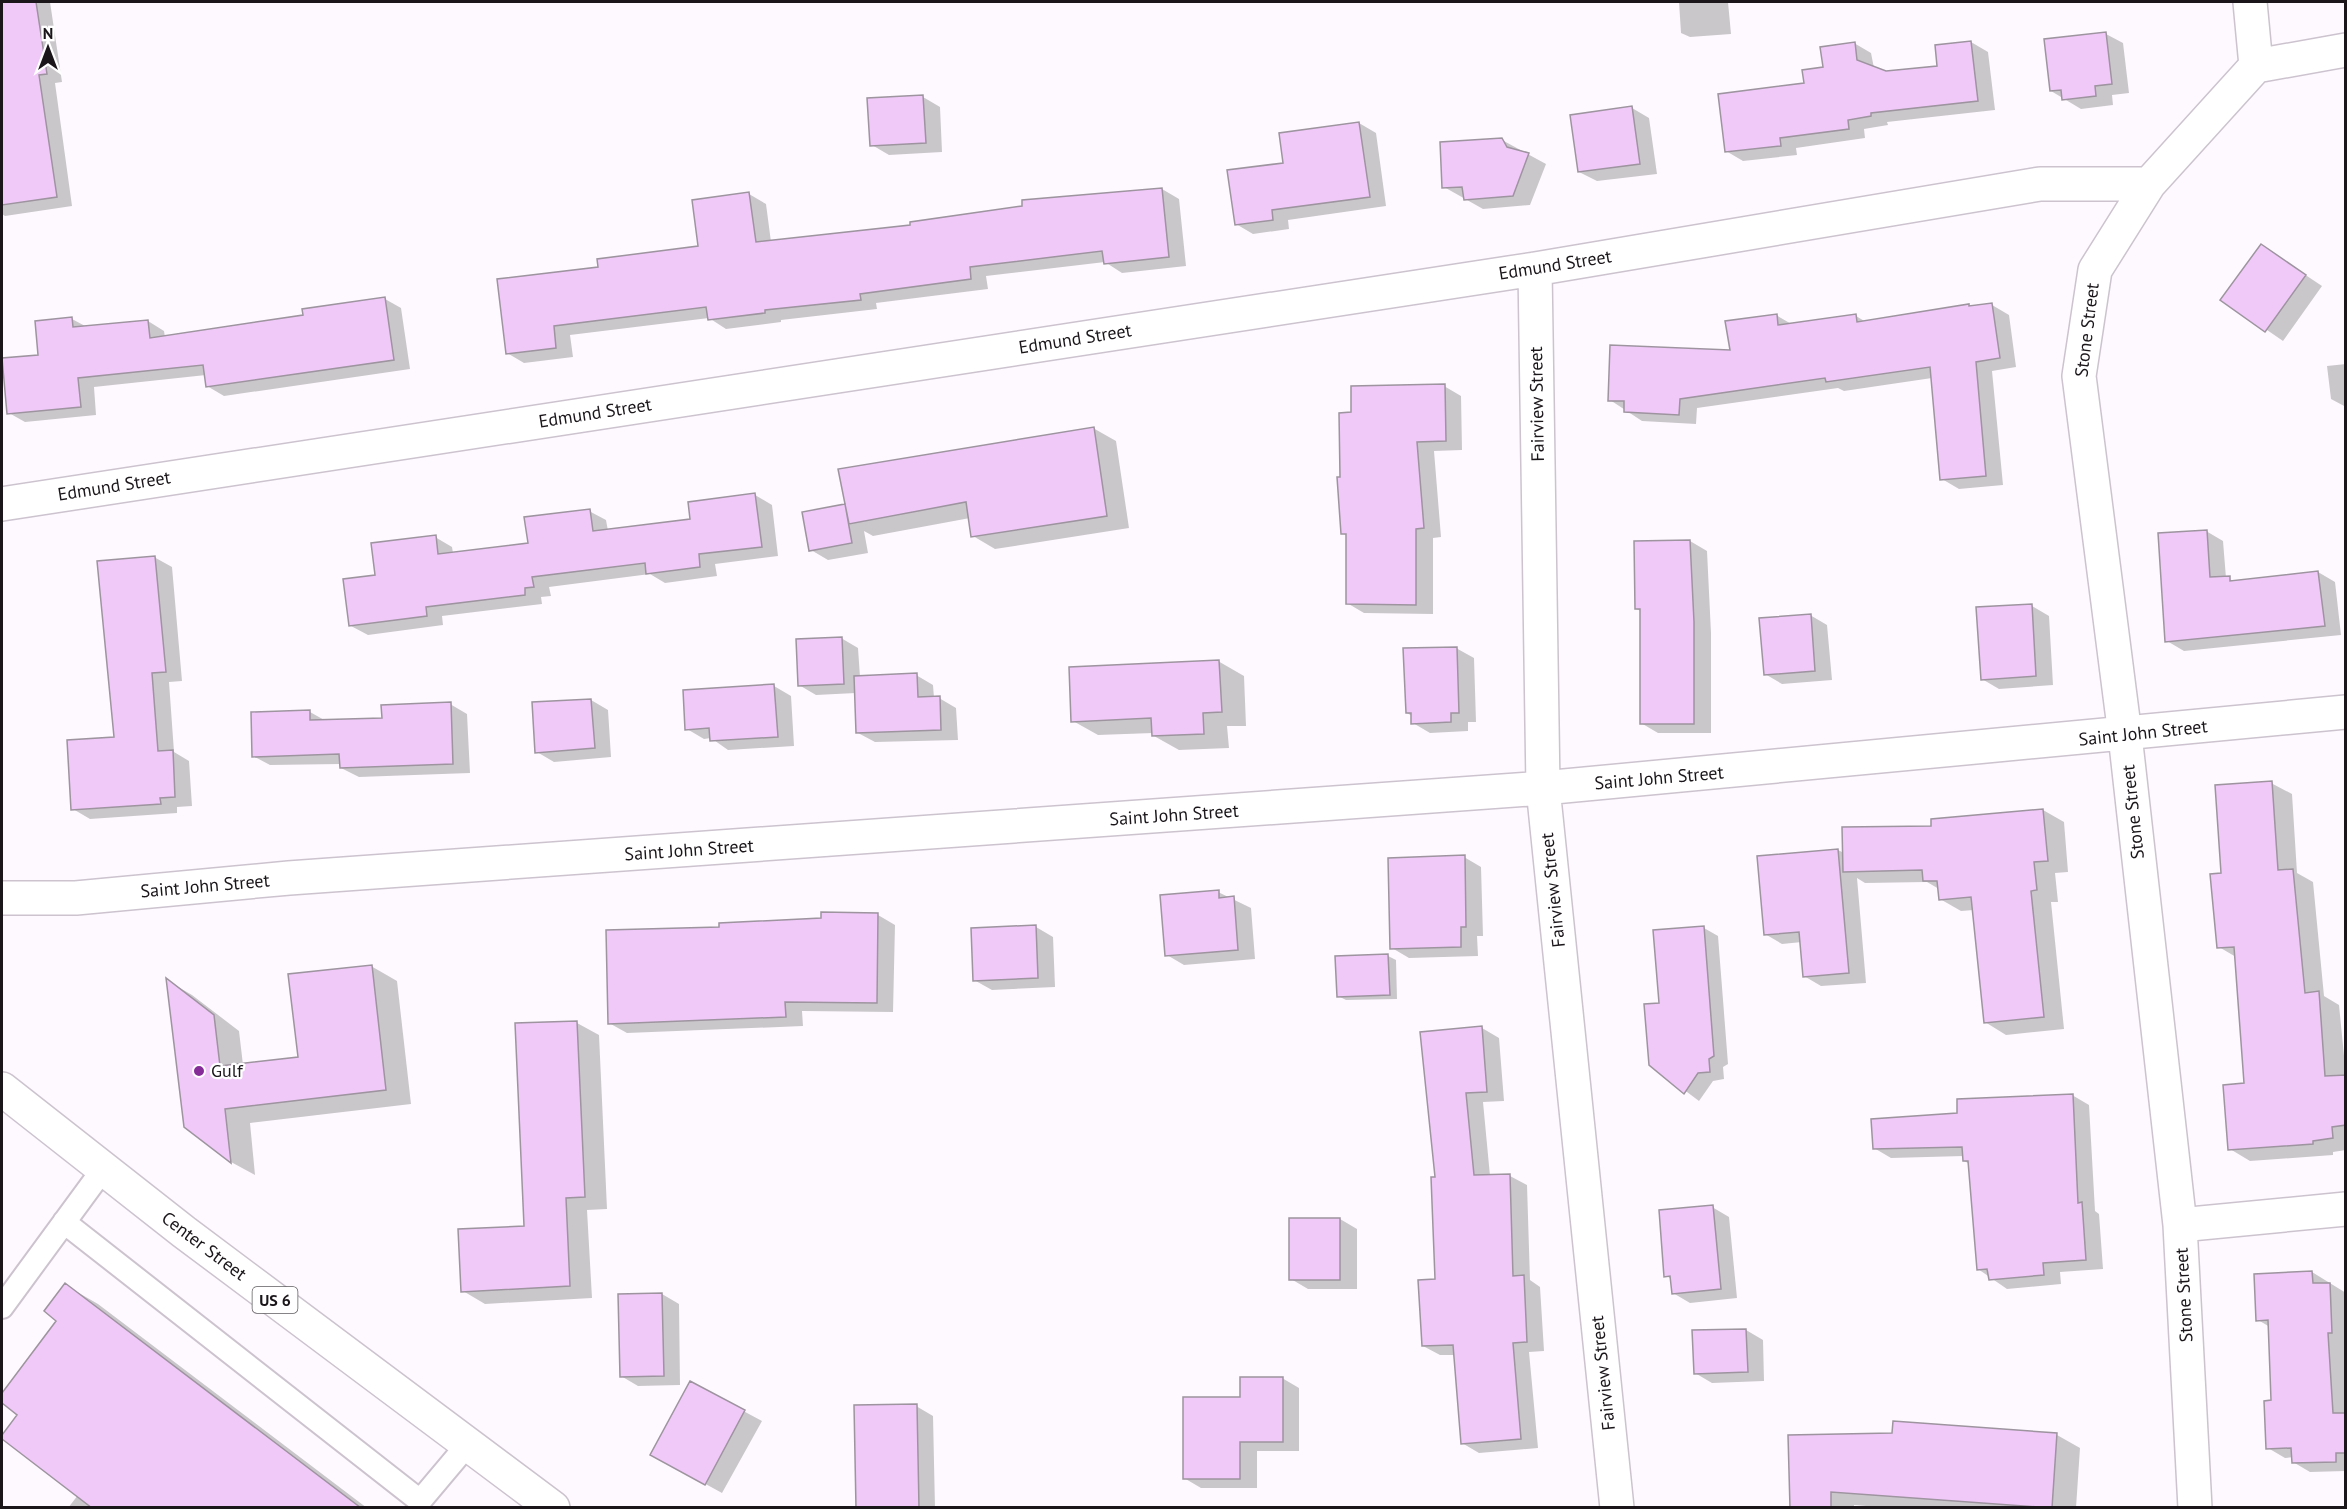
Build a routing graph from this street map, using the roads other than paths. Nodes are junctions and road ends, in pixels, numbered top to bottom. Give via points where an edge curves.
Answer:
1 (2250, 2) edge
2 (2346, 50) edge
3 (2256, 66) junction
4 (2149, 184) junction
5 (1535, 269) junction
6 (2, 504) edge
7 (2346, 712) edge
8 (2125, 735) junction
9 (1542, 788) junction
10 (2, 898) edge
11 (2, 1089) edge
12 (104, 1168) junction
13 (2346, 1209) edge
14 (64, 1222) junction
15 (2180, 1225) junction
16 (2, 1307) edge
17 (468, 1444) junction
18 (553, 1508) edge
19 (1617, 1508) edge
20 (2195, 1508) edge

1 - 3 street
2 - 3 street
3 - 4 street, Stone Street
4 - 5 street, Edmund Street via 2040,184
4 - 8 street, Stone Street via 2095,270 2079,376
5 - 6 street, Edmund Street
5 - 9 street, Fairview Street
7 - 8 street, Saint John Street
8 - 9 street, Saint John Street
8 - 15 street, Stone Street
9 - 10 street, Saint John Street via 313,877 76,898
9 - 19 street, Fairview Street
11 - 12 street, Center Street / US 6
12 - 14 lane
12 - 17 street, Center Street / US 6
13 - 15 street
14 - 16 lane
14 - 17 lane via 420,1501
15 - 20 street, Stone Street
17 - 18 street, Center Street / US 6

